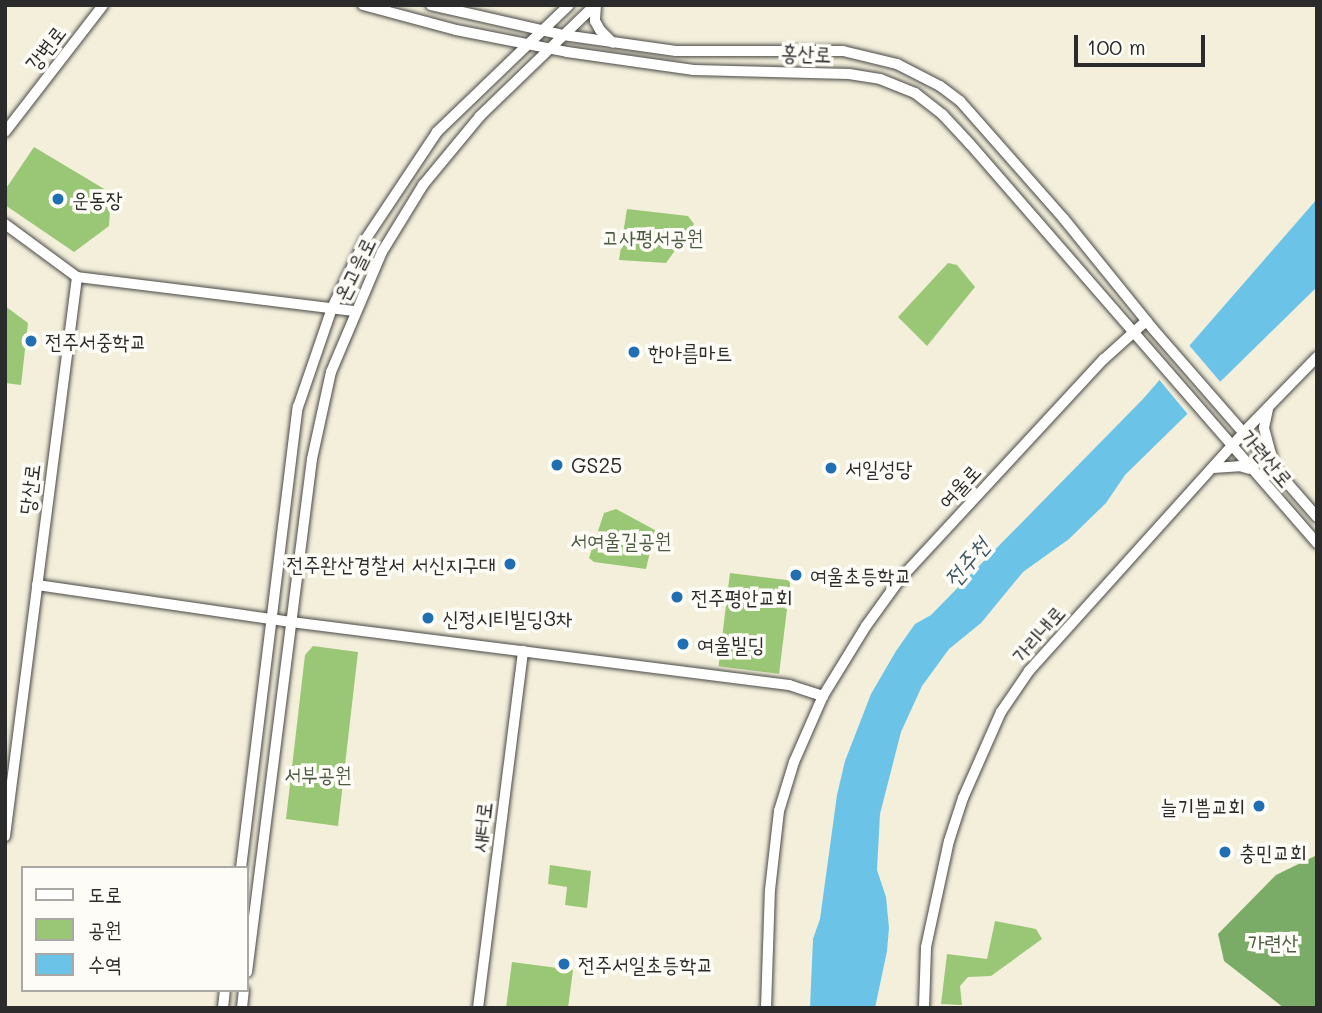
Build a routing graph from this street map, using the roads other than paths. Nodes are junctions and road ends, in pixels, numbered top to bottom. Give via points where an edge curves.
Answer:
1 (103, 5) edge
2 (114, 5) edge
3 (363, 5) edge
4 (431, 5) edge
5 (569, 5) edge
6 (596, 5) edge
7 (90, 20) junction
8 (542, 31) junction
9 (563, 35) junction
10 (613, 43) junction
11 (529, 44) junction
12 (551, 49) junction
13 (5, 132) edge
14 (5, 224) edge
15 (77, 277) junction
16 (332, 309) junction
17 (355, 312) junction
18 (1150, 325) junction
19 (1133, 332) junction
20 (1141, 341) joint
21 (1317, 357) edge
22 (1268, 408) junction
23 (1229, 418) joint
24 (1243, 433) junction
25 (1231, 447) junction
26 (1213, 468) junction
27 (1275, 469) junction
28 (1252, 470) junction
29 (1317, 517) edge
30 (1317, 543) edge
31 (37, 585) junction
32 (274, 617) junction
33 (291, 622) junction
34 (523, 651) junction
35 (823, 696) junction
36 (5, 836) edge
37 (241, 866) edge
38 (248, 964) edge
39 (478, 1008) edge
40 (766, 1008) edge
41 (924, 1008) edge

1 - 7 street, 강변로
2 - 7 street, 강변로
3 - 11 street, 홍산로
4 - 8 street, 홍산로
5 - 8 street, 온고을로
6 - 9 street, 온고을로
6 - 10 street via 595,21
7 - 13 street, 강변로
8 - 9 street, 홍산로
8 - 11 street, 온고을로
9 - 10 street, 홍산로
9 - 12 street, 온고을로
10 - 18 street, 홍산로 via 676,51 843,51 897,64 960,101
11 - 12 street, 홍산로
11 - 16 street, 온고을로 via 437,132 365,240
12 - 17 street, 온고을로 via 480,116 423,185 382,252
12 - 19 street, 홍산로 via 694,70 849,74 880,79 915,93 970,144
14 - 15 street
15 - 16 street, 온고을로
15 - 31 street, 당산로
16 - 17 street
16 - 32 street, 온고을로 via 298,407
17 - 33 street, 온고을로 via 331,372 312,459
18 - 19 street, 여울로
18 - 23 street, 홍산로
19 - 20 street, 홍산로
19 - 35 street, 여울로 via 900,579
20 - 25 street, 가련산로
21 - 22 street, 가리내로
22 - 24 street, 가리내로
22 - 27 street via 1264,428
23 - 24 street, 가련산로
24 - 25 street, 가리내로
24 - 27 street, 가련산로
25 - 26 street, 가리내로
25 - 28 street, 가련산로
26 - 28 street
26 - 41 street, 가리내로 via 1030,671 1001,712 962,798 946,852 926,947
27 - 29 street, 가련산로
28 - 30 street, 가련산로
31 - 32 street
31 - 36 street, 당산로
32 - 33 street
32 - 37 street, 온고을로
33 - 34 street
33 - 38 street, 온고을로
34 - 35 street via 789,685
34 - 39 street, 새터로
35 - 40 street, 여울로 via 794,762 779,811 770,890

